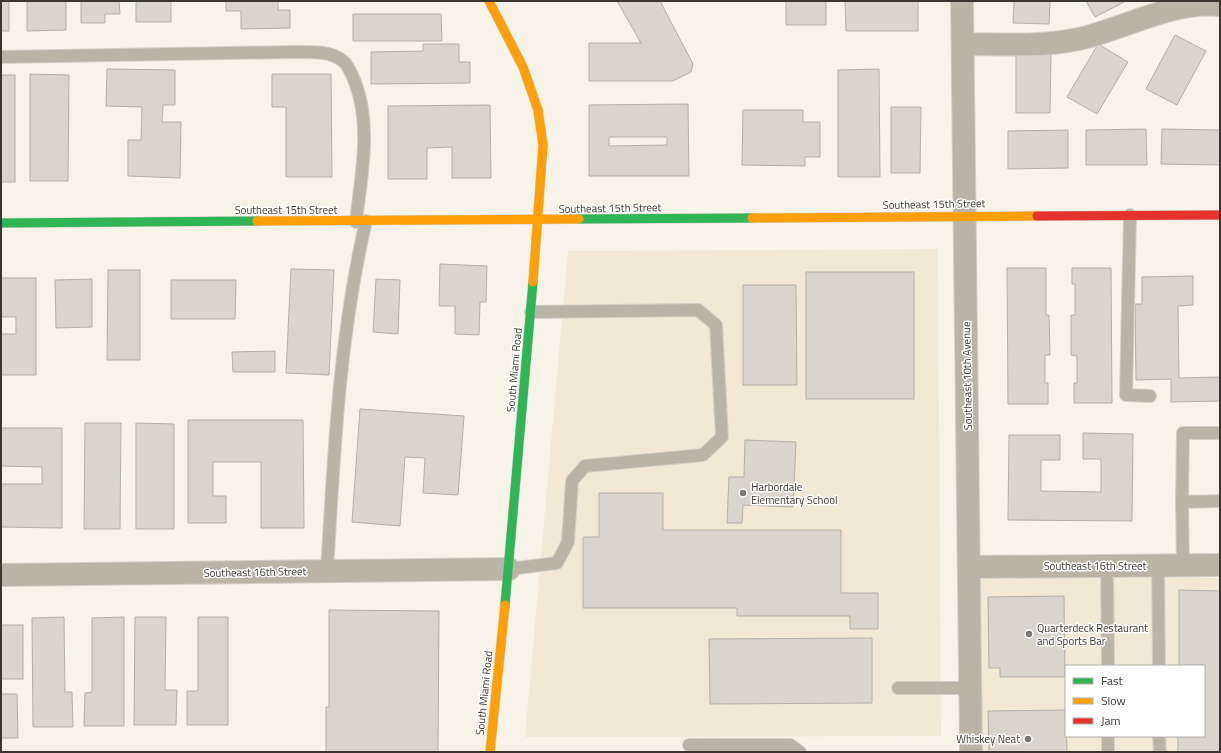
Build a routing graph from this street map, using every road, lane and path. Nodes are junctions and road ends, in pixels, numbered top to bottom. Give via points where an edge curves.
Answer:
1 (489, 1) edge
2 (962, 1) edge
3 (1220, 5) edge
4 (963, 44) junction
5 (1, 58) edge
6 (1220, 214) edge
7 (1130, 215) junction
8 (965, 216) junction
9 (538, 221) junction
10 (361, 222) junction
11 (1, 223) edge
12 (531, 312) junction
13 (1150, 396) dead end
14 (1220, 433) edge
15 (1220, 501) edge
16 (1182, 502) junction
17 (1183, 565) junction
18 (1220, 565) edge
19 (1106, 566) junction
20 (1158, 566) junction
21 (970, 567) junction
22 (509, 569) junction
23 (327, 571) junction
24 (1, 574) edge
25 (1108, 665) edge
26 (1159, 665) edge
27 (898, 688) dead end
28 (971, 688) junction
29 (1108, 737) edge
30 (1159, 737) edge
31 (689, 745) dead end
32 (490, 752) edge
33 (800, 752) edge
34 (971, 752) edge
35 (1108, 752) edge
36 (1160, 752) edge

1 - 9 street, South Miami Road via 523,67 538,110 543,144
2 - 4 street, Southeast 10th Avenue
3 - 4 street via 1206,2 1181,6 1079,38 1044,43
4 - 8 street, Southeast 10th Avenue
5 - 10 lane via 292,52 320,52 332,55 343,61 351,72 363,108 365,125
6 - 7 street, Southeast 15th Street
7 - 8 street, Southeast 15th Street
7 - 13 lane via 1126,395
8 - 9 street, Southeast 15th Street
8 - 21 street, Southeast 10th Avenue
9 - 10 street, Southeast 15th Street
9 - 12 street, South Miami Road
10 - 11 street, Southeast 15th Street
10 - 23 lane via 335,438
12 - 22 street, South Miami Road
12 - 22 lane via 698,310 716,325 722,436 703,455 585,466 572,481 568,542 557,562
14 - 16 lane via 1183,433
15 - 16 lane
16 - 17 lane
17 - 18 street, Southeast 16th Street
17 - 20 street, Southeast 16th Street
19 - 20 street, Southeast 16th Street
19 - 21 street, Southeast 16th Street
19 - 25 lane
20 - 26 lane
21 - 28 street, Southeast 10th Avenue
22 - 23 street, Southeast 16th Street
22 - 32 street, South Miami Road
23 - 24 street, Southeast 16th Street
27 - 28 lane
28 - 34 street, Southeast 10th Avenue
29 - 35 lane
30 - 36 lane
31 - 33 lane via 790,745

